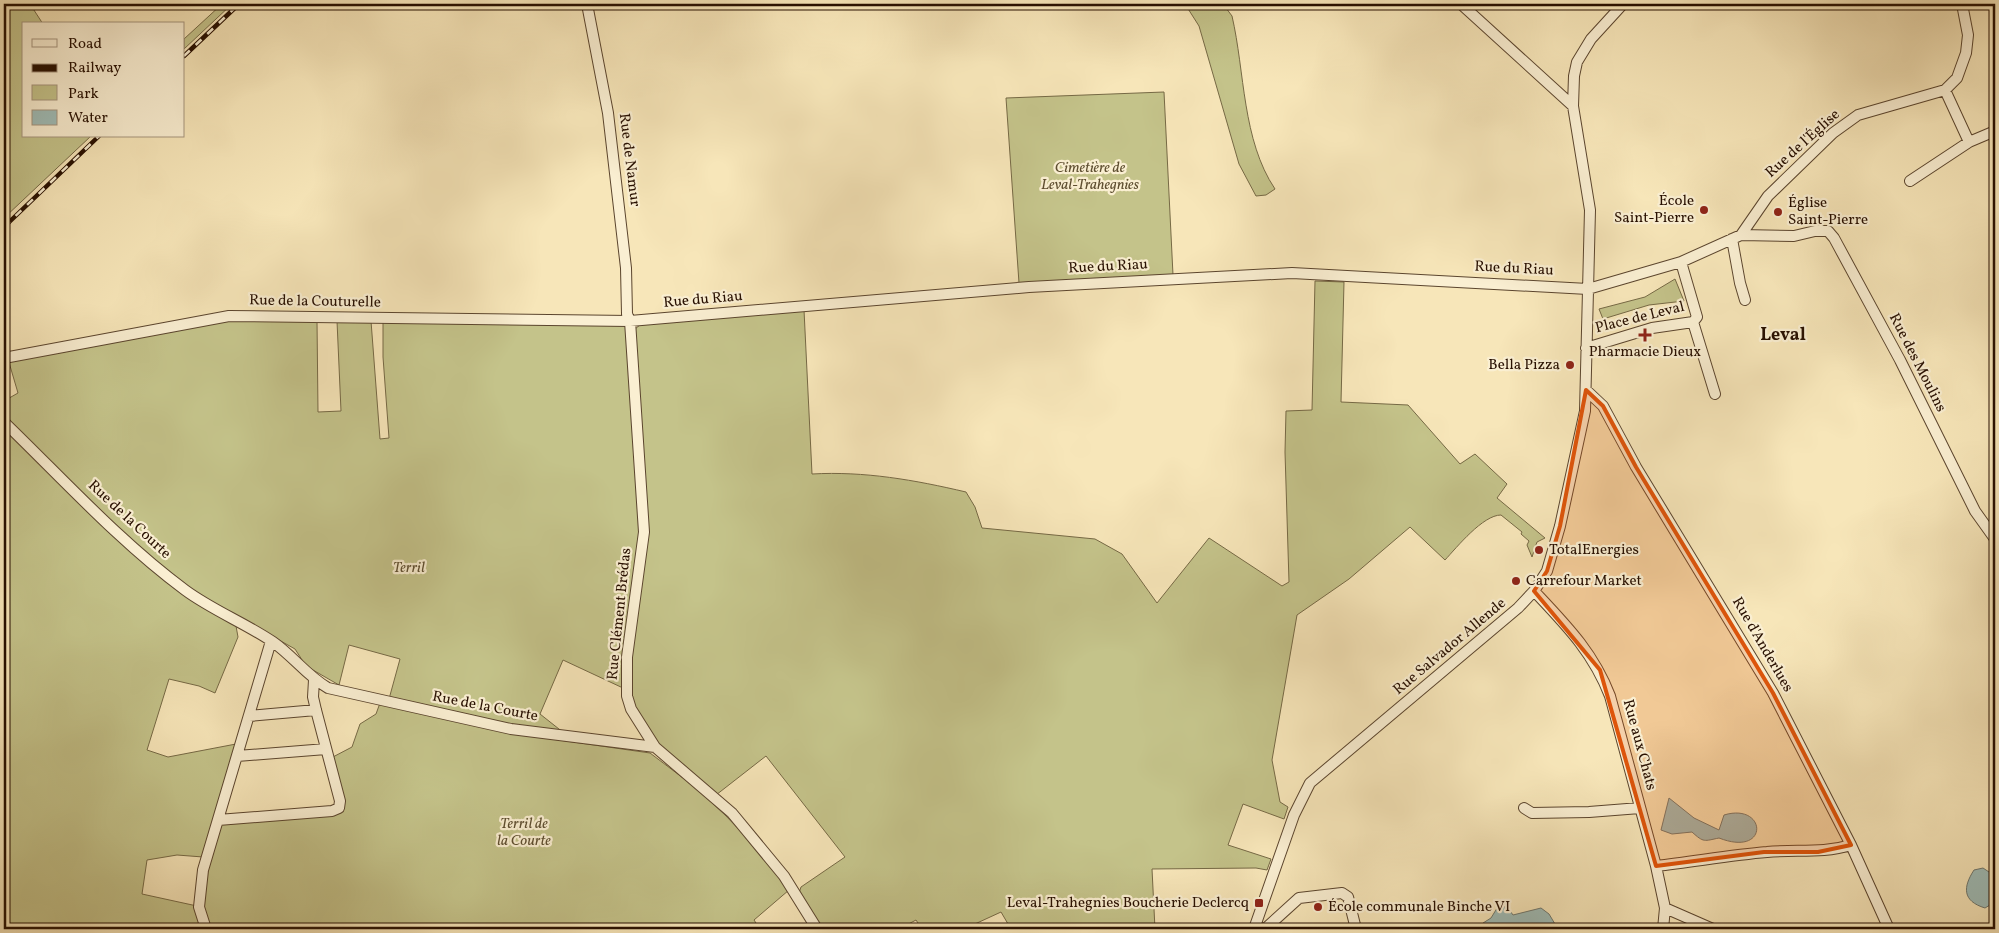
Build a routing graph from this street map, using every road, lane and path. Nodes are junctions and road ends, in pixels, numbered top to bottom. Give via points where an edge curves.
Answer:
1 (587, 4) edge
2 (1461, 4) edge
3 (1623, 4) edge
4 (1962, 4) edge
5 (1945, 90) junction
6 (1573, 106) junction
7 (1995, 131) edge
8 (1969, 142) junction
9 (1910, 181) dead end
10 (1737, 237) junction
11 (1681, 262) junction
12 (1588, 289) junction
13 (1746, 300) dead end
14 (630, 321) junction
15 (1693, 322) junction
16 (1586, 348) junction
17 (4, 358) edge
18 (1586, 390) junction
19 (1715, 394) dead end
20 (4, 422) edge
21 (1995, 539) edge
22 (1534, 590) junction
23 (271, 641) junction
24 (314, 680) junction
25 (316, 710) junction
26 (249, 716) junction
27 (655, 747) junction
28 (326, 749) junction
29 (237, 756) junction
30 (1524, 808) dead end
31 (1640, 808) junction
32 (218, 820) junction
33 (1851, 846) junction
34 (1656, 866) junction
35 (1665, 908) junction
36 (1888, 928) edge
37 (206, 929) edge
38 (817, 929) edge
39 (1254, 929) edge
40 (1263, 929) edge
41 (1356, 929) edge
42 (1663, 929) edge
43 (1713, 929) edge

1 - 14 street, Rue de Namur via 608,113
2 - 6 street
3 - 6 street, Rue Salvador Allende via 1591,39 1577,62
4 - 5 street via 1968,34 1966,54 1957,78
5 - 8 street
5 - 10 street, Rue de l'Église via 1858,115 1833,133 1768,196
6 - 12 street, Rue Salvador Allende via 1590,210
7 - 8 street
8 - 9 street
10 - 11 street
10 - 13 street via 1740,283
10 - 21 street, Rue des Moulins via 1794,236 1828,231 1834,238 1900,360 1975,511
11 - 12 street
11 - 15 street, Place de Leval via 1697,317
12 - 14 street, Rue du Riau via 1292,273 1039,286
12 - 16 street, Rue Salvador Allende
14 - 17 street, Rue de la Couturelle via 229,316
14 - 27 street, Rue Clément Brédas via 644,532 627,656 627,696 631,709
15 - 16 street, Place de Leval via 1652,328
15 - 19 street
16 - 18 street, Rue Salvador Allende
18 - 22 street, Rue Salvador Allende via 1585,411 1559,530 1546,571
18 - 33 street, Rue d'Anderlues via 1603,406 1636,467 1773,693
20 - 23 street, Rue de la Courte via 172,580
22 - 31 street, Rue aux Chats via 1600,670
22 - 39 street, Rue Salvador Allende via 1518,608 1310,783 1294,815
23 - 24 street, Rue de la Courte
23 - 26 street
24 - 25 street
24 - 27 street, Rue de la Courte via 346,693 511,729
25 - 26 street
25 - 28 street
26 - 29 street
27 - 38 street, Rue Clément Brédas via 732,813 784,876
28 - 29 street
28 - 32 street via 340,801 337,810
29 - 32 street
30 - 31 street via 1532,813
31 - 34 street, Rue aux Chats
32 - 37 street via 202,870 199,892 199,907
33 - 34 street via 1818,852 1764,852
33 - 36 street, Rue d'Anderlues
34 - 35 street, Rue aux Chats
35 - 42 street, Rue aux Chats
35 - 43 street
40 - 41 street via 1299,898 1342,893 1348,897

